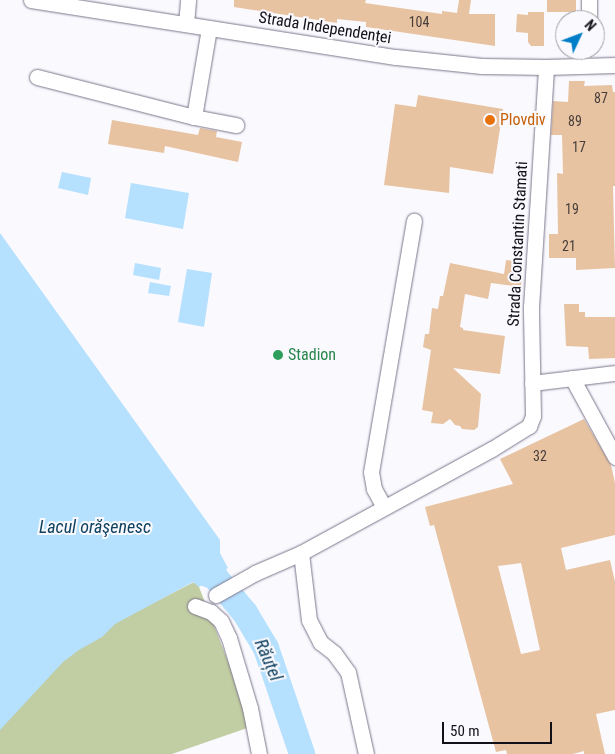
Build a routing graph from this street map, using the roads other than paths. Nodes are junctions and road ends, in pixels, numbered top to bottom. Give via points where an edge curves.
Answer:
1 (31, 0) edge
2 (188, 0) edge
3 (186, 24) junction
4 (209, 28) junction
5 (576, 60) edge
6 (599, 60) edge
7 (615, 65) edge
8 (546, 67) junction
9 (37, 77) dead end
10 (194, 117) junction
11 (236, 125) dead end
12 (414, 222) dead end
13 (615, 373) edge
14 (572, 378) junction
15 (532, 383) junction
16 (615, 457) edge
17 (384, 507) junction
18 (301, 552) junction
19 (216, 595) dead end
20 (195, 606) dead end
21 (259, 754) edge
22 (366, 754) edge

1 - 3 street, Strada Independenței
2 - 3 street
3 - 4 street, Strada Independenței
4 - 8 street, Strada Independenței via 396,57 482,66
4 - 10 street
5 - 8 street, Strada Independenței
6 - 7 street, Strada Independenței
8 - 15 street, Strada Constantin Stamati via 531,308
9 - 10 street
10 - 11 street
12 - 17 street via 371,472 374,489
13 - 14 street
14 - 15 street
14 - 16 street
15 - 17 street, Strada Constantin Stamati via 532,422 516,435
17 - 18 street
18 - 19 street
18 - 22 street via 309,620 320,642 334,653 348,672
20 - 21 street via 211,612 221,621 229,638 250,708

